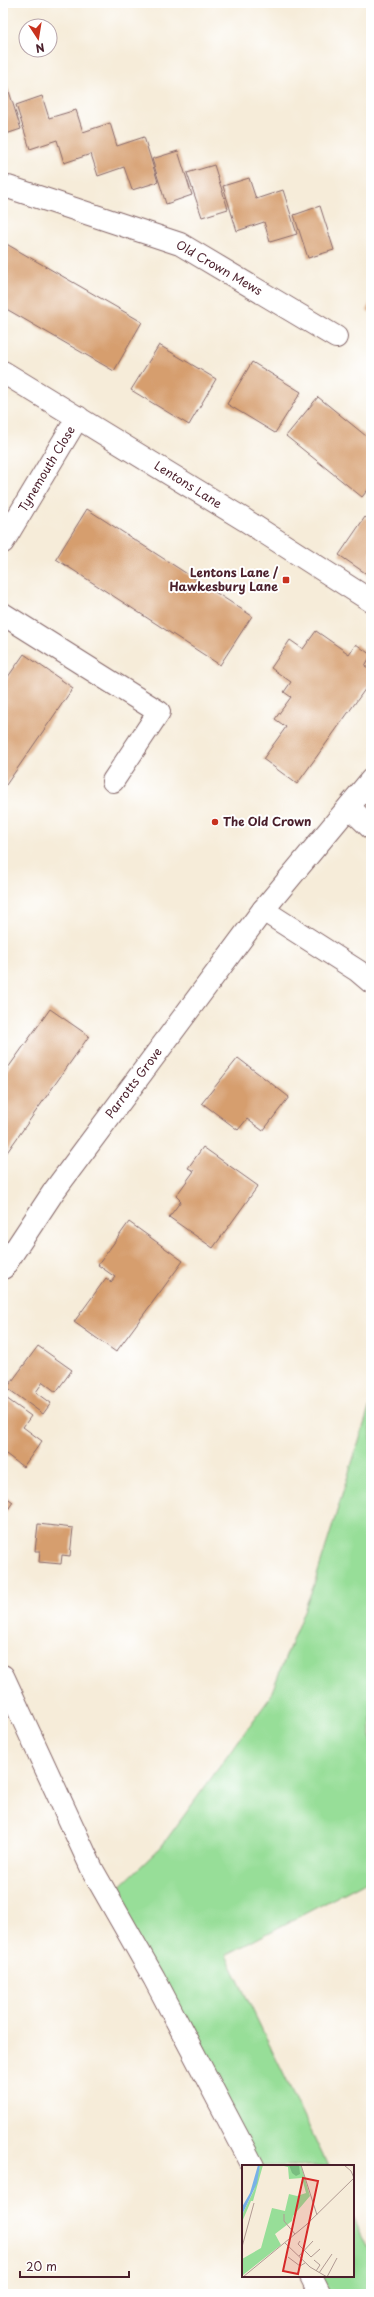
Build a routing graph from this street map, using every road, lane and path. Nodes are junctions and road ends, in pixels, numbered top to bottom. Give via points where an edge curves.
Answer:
1 (3, 188) edge
2 (336, 336) dead end
3 (3, 372) edge
4 (78, 417) junction
5 (3, 542) edge
6 (371, 601) edge
7 (3, 614) edge
8 (371, 780) edge
9 (113, 781) dead end
10 (349, 807) junction
11 (371, 828) edge
12 (266, 906) junction
13 (371, 982) edge
14 (3, 1268) edge
15 (3, 1676) edge
16 (252, 2165) edge
17 (312, 2277) edge
18 (320, 2294) edge

1 - 2 street, Old Crown Mews via 8,187 180,244
3 - 4 street, Lentons Lane
4 - 5 street, Tynemouth Close
4 - 6 street, Lentons Lane
7 - 9 street via 159,712
8 - 10 street, Parrotts Grove
10 - 11 street
10 - 12 street, Parrotts Grove
12 - 13 street
12 - 14 street, Parrotts Grove via 54,1191
15 - 16 street via 96,1878 154,1978
17 - 18 street

